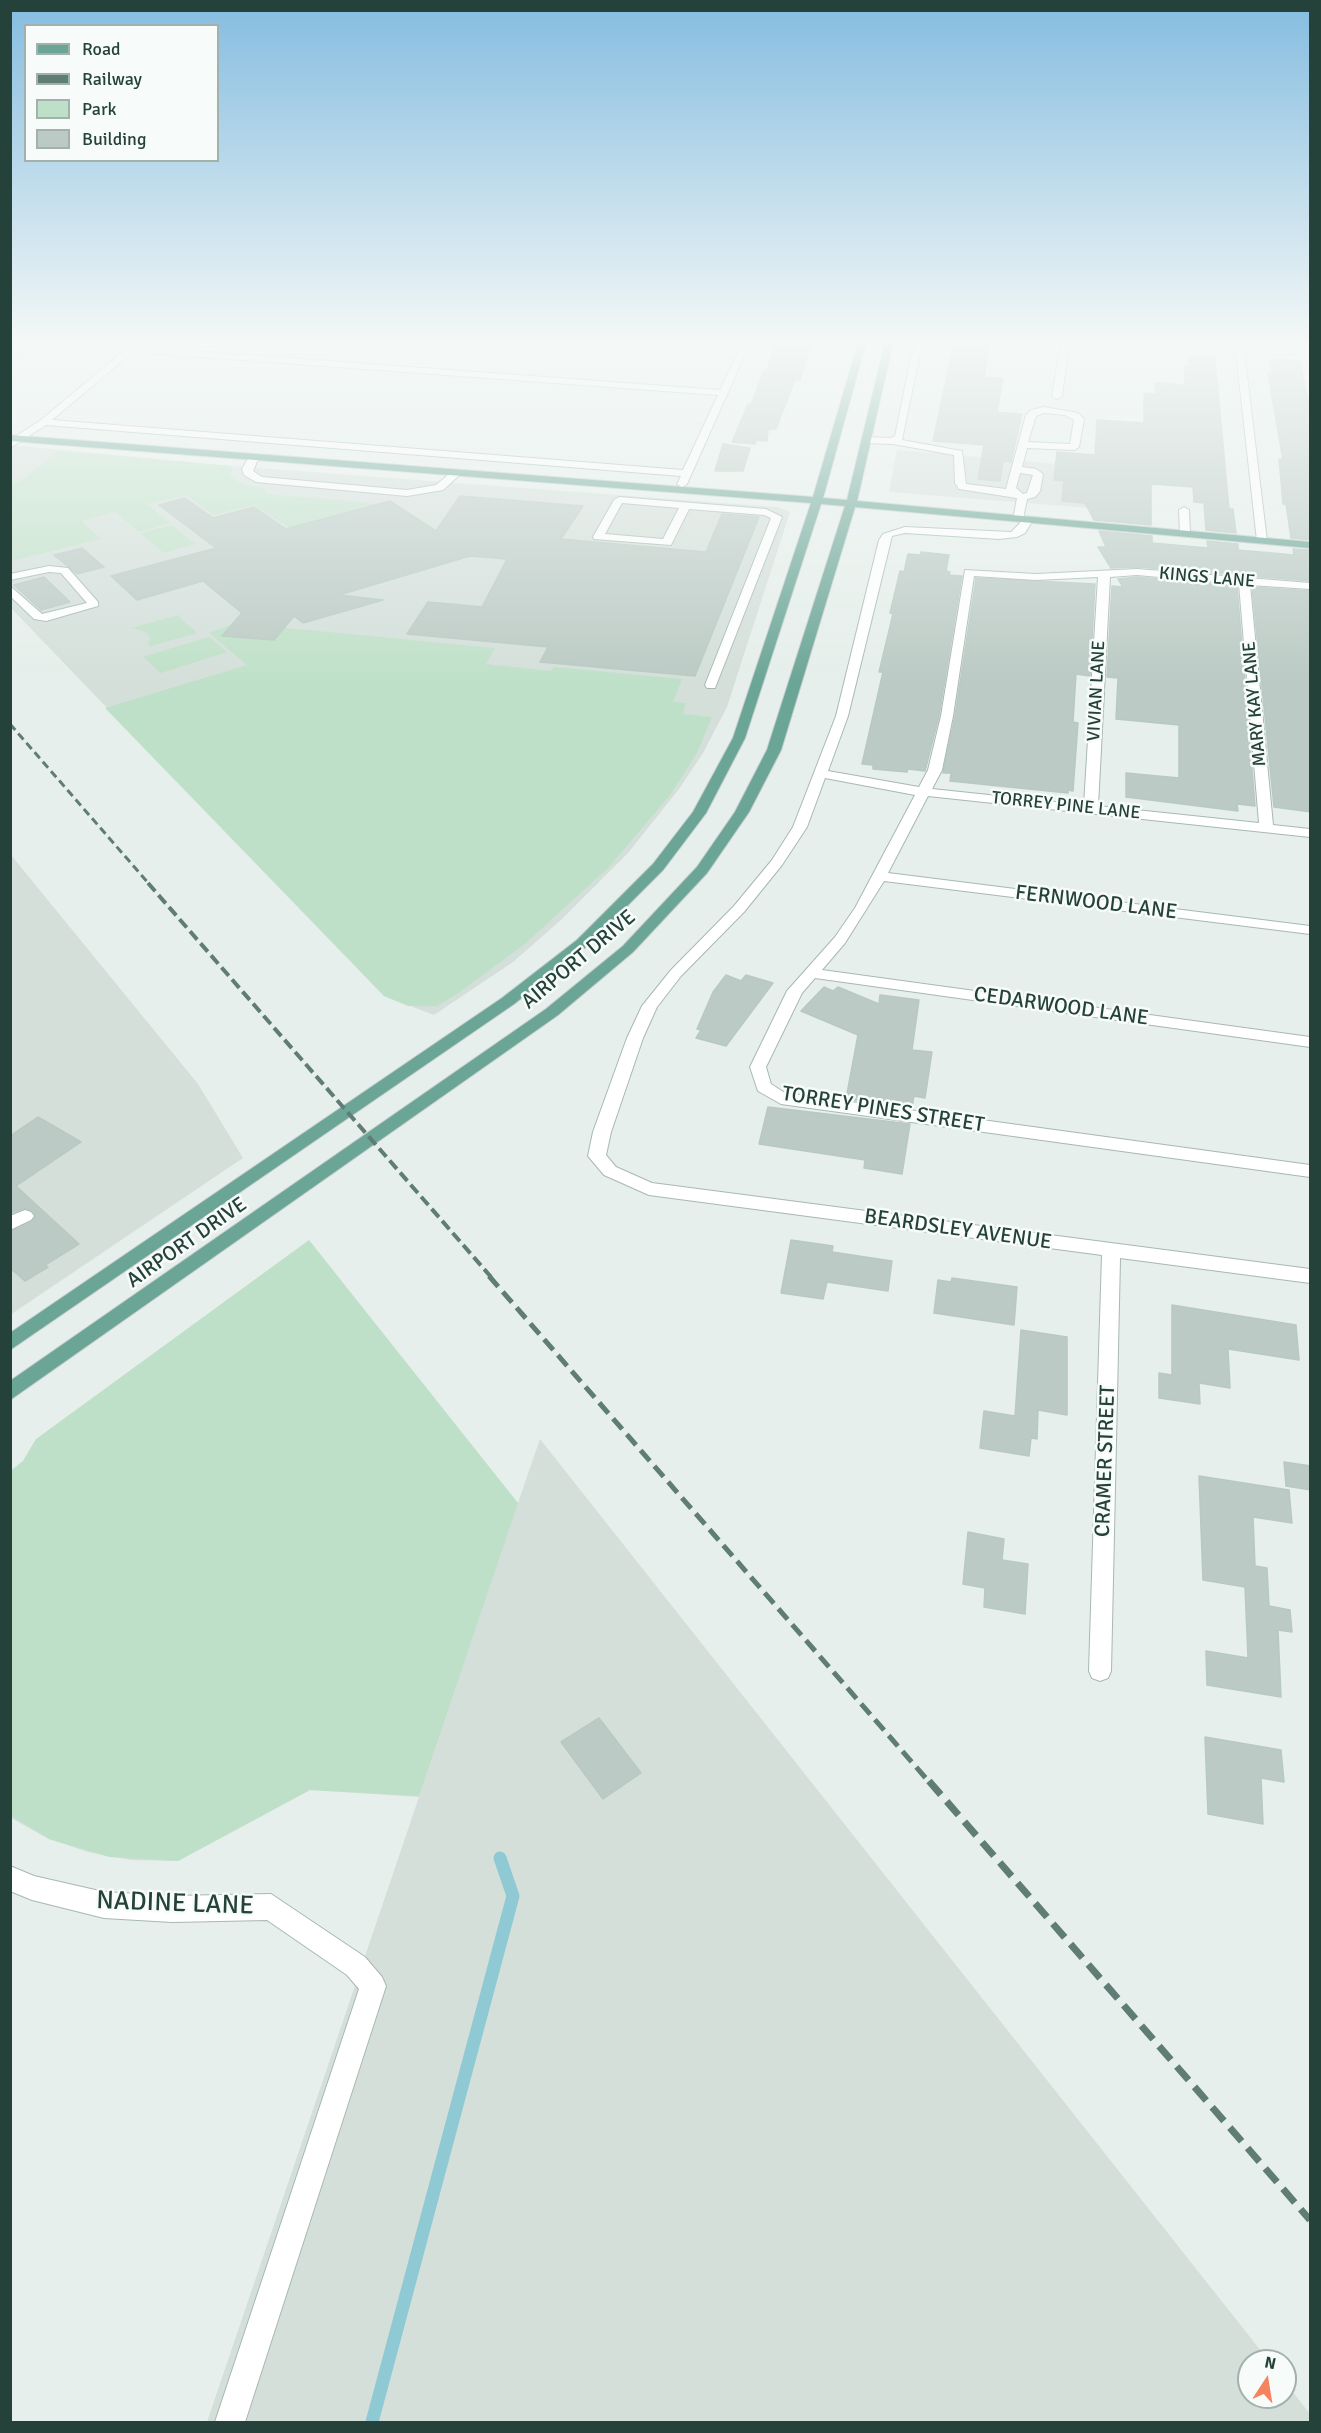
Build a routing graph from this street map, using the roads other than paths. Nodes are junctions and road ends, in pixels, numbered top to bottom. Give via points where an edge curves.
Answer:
1 (247, 457) edge
2 (254, 457) junction
3 (479, 457) edge
4 (694, 457) edge
5 (829, 457) edge
6 (862, 457) edge
7 (959, 457) edge
8 (1020, 457) edge
9 (1253, 457) edge
10 (1015, 469) junction
11 (458, 472) junction
12 (687, 473) junction
13 (627, 484) junction
14 (680, 488) junction
15 (1017, 495) junction
16 (619, 500) junction
17 (816, 501) junction
18 (686, 505) junction
19 (850, 505) junction
20 (1184, 510) dead end
21 (1023, 520) junction
22 (1185, 534) junction
23 (1262, 541) junction
24 (1311, 545) edge
25 (1104, 575) junction
26 (10, 577) edge
27 (1244, 581) junction
28 (1311, 586) edge
29 (10, 589) edge
30 (711, 685) dead end
31 (822, 773) junction
32 (924, 792) junction
33 (1091, 808) junction
34 (1266, 828) junction
35 (1311, 833) edge
36 (881, 876) junction
37 (1311, 930) edge
38 (812, 973) junction
39 (1311, 1042) edge
40 (1311, 1171) edge
41 (1112, 1251) junction
42 (1311, 1276) edge
43 (10, 1343) edge
44 (10, 1392) edge
45 (1100, 1671) dead end
46 (10, 1878) edge
47 (230, 2422) edge

1 - 2 main road
2 - 11 main road
2 - 11 street via 248,473 260,480 407,493 439,488
3 - 12 street
4 - 12 street
5 - 17 main road, AIRPORT DRIVE
6 - 19 main road, AIRPORT DRIVE
7 - 15 street via 963,487
8 - 10 street
9 - 23 street
10 - 15 street via 1011,488
10 - 15 street via 1038,474 1031,495
11 - 13 main road
12 - 14 street
13 - 14 main road
13 - 16 street
14 - 17 main road
15 - 21 street
16 - 18 street
16 - 18 street via 598,537 667,543
17 - 19 main road
17 - 43 main road, AIRPORT DRIVE via 739,738 699,813 638,889 582,943 508,1001
18 - 30 street via 766,512 777,517
19 - 21 main road
19 - 44 main road, AIRPORT DRIVE via 766,768 702,870 660,917 593,980 523,1034
20 - 22 street
21 - 22 main road
21 - 31 street via 1022,531 999,536 925,530 888,534 842,716
22 - 23 main road
23 - 24 main road
25 - 27 street, KINGS LANE via 1137,572
25 - 32 street, TORREY PINES STREET via 1036,577 969,567 947,716 935,770
25 - 33 street, VIVIAN LANE
26 - 29 street via 64,570 94,604 38,617
27 - 28 street, KINGS LANE
27 - 34 street, MARY KAY LANE
31 - 32 street, TORREY PINE LANE
31 - 41 street, BEARDSLEY AVENUE via 800,827 777,862 650,1006 635,1038 597,1156 610,1171 649,1189
32 - 33 street, TORREY PINE LANE
32 - 36 street, TORREY PINES STREET
33 - 34 street, TORREY PINE LANE
34 - 35 street, TORREY PINE LANE
36 - 37 street, FERNWOOD LANE
36 - 38 street, TORREY PINES STREET via 840,940
38 - 39 street, CEDARWOOD LANE
38 - 40 street, TORREY PINES STREET via 795,991 758,1067 764,1087 781,1098
41 - 42 street, BEARDSLEY AVENUE
41 - 45 street, CRAMER STREET
46 - 47 street, NADINE LANE via 32,1888 104,1905 171,1909 271,1907 356,1966 373,1986

